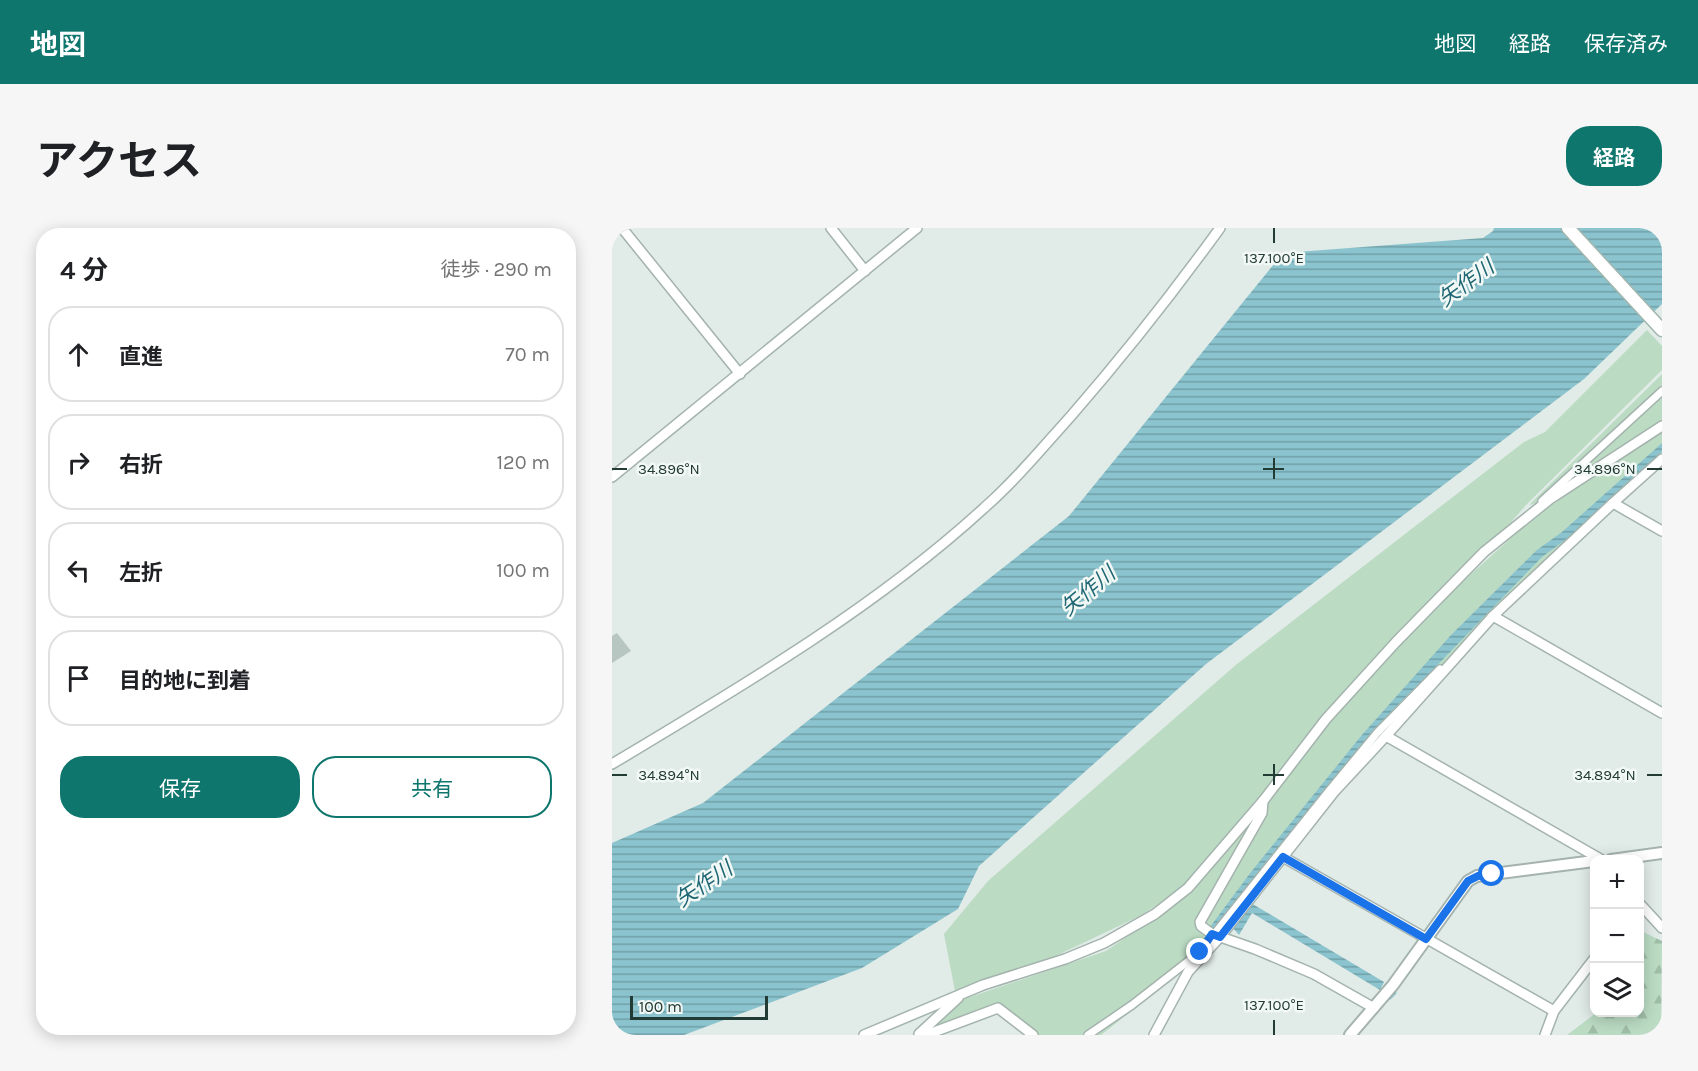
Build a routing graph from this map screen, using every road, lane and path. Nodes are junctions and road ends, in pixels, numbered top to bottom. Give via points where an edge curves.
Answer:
1 (622, 228) edge
2 (831, 228) edge
3 (917, 228) edge
4 (1220, 228) edge
5 (1568, 228) edge
6 (865, 271) junction
7 (1662, 330) edge
8 (740, 374) junction
9 (1662, 392) edge
10 (1662, 426) edge
11 (1662, 454) edge
12 (1662, 459) edge
13 (613, 473) edge
14 (1612, 503) junction
15 (1538, 509) junction
16 (1662, 531) edge
17 (1493, 616) junction
18 (1662, 713) edge
19 (1386, 736) junction
20 (612, 764) edge
21 (1263, 801) junction
22 (1662, 854) edge
23 (1593, 855) edge
24 (1644, 856) edge
25 (1283, 857) junction
26 (1590, 862) edge
27 (1644, 909) edge
28 (1649, 915) junction
29 (1644, 919) edge
30 (1662, 928) edge
31 (1216, 936) junction
32 (1426, 939) junction
33 (1591, 963) edge
34 (964, 993) junction
35 (1374, 1008) junction
36 (1554, 1011) junction
37 (919, 1034) edge
38 (864, 1035) edge
39 (1033, 1035) edge
40 (1088, 1035) edge
41 (1154, 1035) edge
42 (1350, 1035) edge
43 (1545, 1035) edge

1 - 8 street
2 - 6 street
3 - 6 street
4 - 20 street via 1155,317 985,508 904,574 811,640
5 - 7 main road
6 - 8 street
8 - 13 street
9 - 15 street via 1541,501
10 - 15 street
11 - 31 street via 1489,615 1377,734
12 - 14 street
14 - 16 street
14 - 17 street
15 - 21 street via 1484,552 1396,642 1326,719
17 - 18 street
17 - 19 street
19 - 23 street
19 - 25 street via 1334,792
21 - 31 street via 1262,813 1200,921
21 - 34 street via 1188,888 1155,915 1065,959
22 - 24 street
25 - 31 street
25 - 32 street
26 - 32 street via 1478,876 1468,881
27 - 28 street
28 - 29 street
28 - 30 street
31 - 35 street via 1314,974
31 - 40 street via 1132,1005
31 - 41 street via 1188,972
32 - 35 street
32 - 36 street
33 - 36 street
34 - 37 street
34 - 38 street
35 - 42 street
36 - 43 street
37 - 39 street via 998,1008

